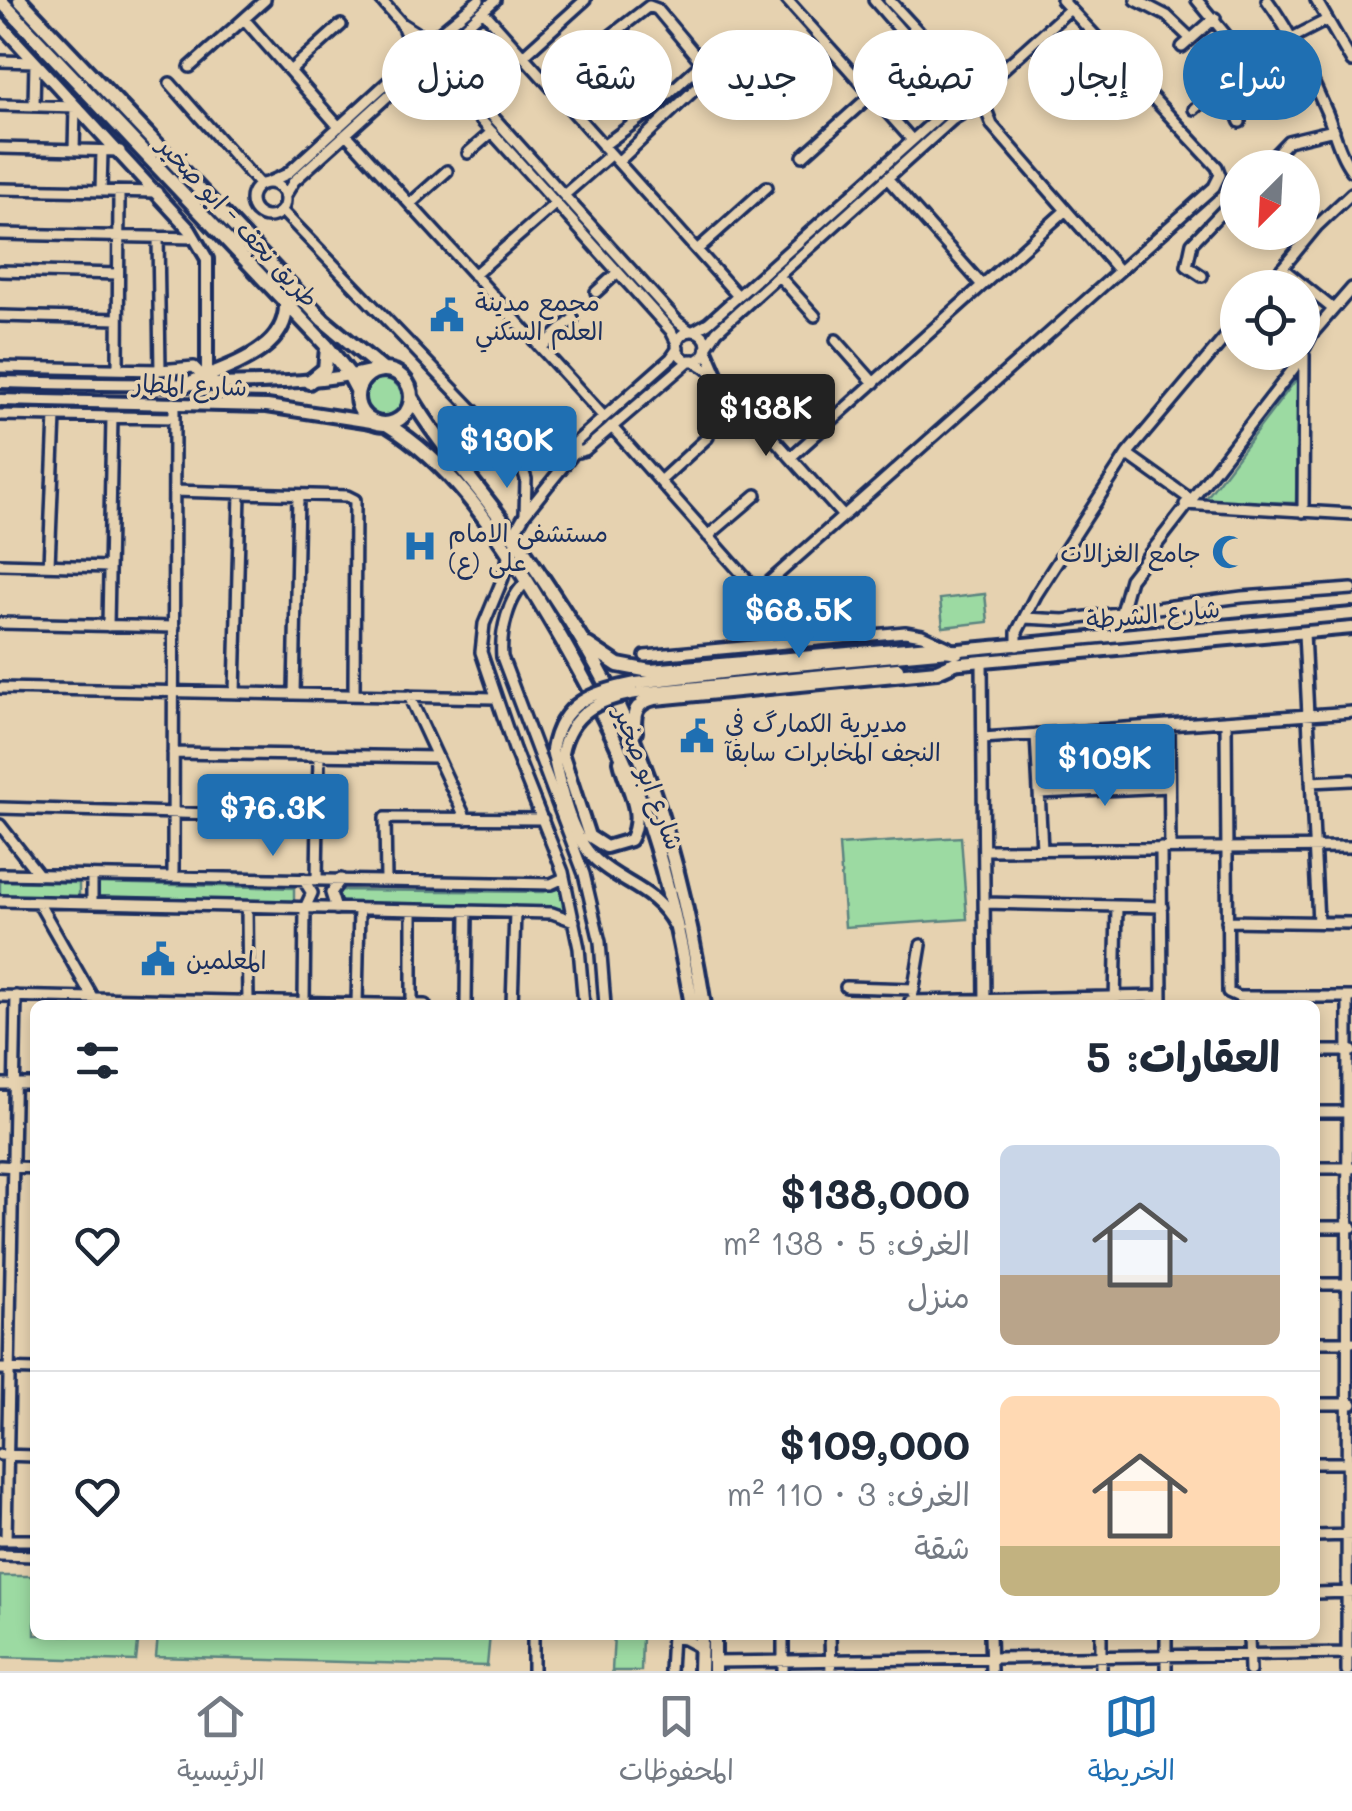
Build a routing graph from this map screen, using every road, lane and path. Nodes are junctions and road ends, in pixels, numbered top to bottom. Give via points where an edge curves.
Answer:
1 (0, 0) edge
2 (20, 0) edge
3 (265, 0) edge
4 (381, 0) edge
5 (480, 0) edge
6 (495, 0) edge
7 (585, 0) edge
8 (787, 0) edge
9 (874, 0) edge
10 (888, 0) edge
11 (1062, 0) edge
12 (1136, 0) edge
13 (1197, 0) edge
14 (1266, 0) edge
15 (1316, 0) edge
16 (1070, 9) junction
17 (483, 11) junction
18 (1215, 18) junction
19 (244, 20) junction
20 (1327, 20) junction
21 (401, 23) junction
22 (0, 24) edge
23 (341, 25) dead end
24 (403, 30) edge
25 (414, 30) edge
26 (439, 30) edge
27 (462, 30) edge
28 (618, 30) edge
29 (899, 30) edge
30 (918, 30) edge
31 (1201, 30) edge
32 (1225, 30) edge
33 (1287, 30) edge
34 (1308, 30) edge
35 (1183, 31) edge
36 (1349, 48) edge
37 (692, 51) edge
38 (523, 56) junction
39 (0, 61) edge
40 (35, 62) junction
41 (1352, 62) edge
42 (1008, 65) edge
43 (190, 67) dead end
44 (290, 71) junction
45 (692, 72) edge
46 (853, 73) edge
47 (170, 84) dead end
48 (382, 89) edge
49 (672, 90) edge
50 (692, 92) edge
51 (382, 98) edge
52 (1322, 104) edge
53 (0, 105) edge
54 (34, 105) junction
55 (76, 107) junction
56 (853, 111) edge
57 (481, 120) edge
58 (493, 120) edge
59 (637, 120) edge
60 (895, 120) edge
61 (931, 120) edge
62 (952, 120) edge
63 (982, 120) edge
64 (990, 120) edge
65 (992, 125) junction
66 (342, 130) junction
67 (1334, 130) junction
68 (621, 131) junction
69 (492, 132) junction
70 (912, 140) junction
71 (635, 147) junction
72 (0, 148) edge
73 (74, 150) junction
74 (1279, 150) edge
75 (102, 151) junction
76 (120, 151) junction
77 (468, 153) dead end
78 (611, 154) junction
79 (803, 156) dead end
80 (1352, 171) edge
81 (447, 172) dead end
82 (888, 178) junction
83 (264, 183) junction
84 (767, 188) dead end
85 (0, 189) edge
86 (101, 191) junction
87 (119, 192) junction
88 (158, 192) junction
89 (1352, 193) edge
90 (286, 196) junction
91 (560, 199) junction
92 (410, 204) junction
93 (1066, 210) junction
94 (282, 211) junction
95 (1220, 214) edge
96 (1320, 223) edge
97 (0, 234) edge
98 (118, 236) junction
99 (158, 237) junction
100 (194, 238) junction
101 (697, 250) junction
102 (1297, 250) edge
103 (1282, 268) joint
104 (1119, 270) junction
105 (0, 271) edge
106 (618, 272) junction
107 (118, 274) junction
108 (474, 275) junction
109 (778, 276) junction
110 (1202, 276) dead end
111 (982, 286) junction
112 (1352, 288) edge
113 (596, 292) dead end
114 (738, 296) junction
115 (286, 304) junction
116 (1333, 309) junction
117 (0, 316) edge
118 (815, 316) dead end
119 (118, 319) junction
120 (573, 319) dead end
121 (1320, 324) edge
122 (692, 331) junction
123 (836, 340) dead end
124 (1220, 343) edge
125 (326, 346) junction
126 (678, 346) junction
127 (706, 347) junction
128 (540, 348) junction
129 (691, 360) junction
130 (0, 366) edge
131 (40, 368) junction
132 (118, 369) junction
133 (160, 370) junction
134 (378, 370) junction
135 (1292, 370) edge
136 (1304, 370) edge
137 (206, 376) junction
138 (350, 376) junction
139 (718, 376) junction
140 (0, 382) edge
141 (309, 382) junction
142 (41, 383) junction
143 (874, 383) junction
144 (188, 384) junction
145 (357, 390) junction
146 (411, 398) junction
147 (0, 400) edge
148 (174, 403) junction
149 (0, 415) edge
150 (54, 416) junction
151 (112, 417) junction
152 (174, 418) junction
153 (604, 418) junction
154 (383, 424) junction
155 (611, 426) junction
156 (708, 437) dead end
157 (574, 452) junction
158 (1127, 454) junction
159 (518, 458) junction
160 (790, 458) junction
161 (565, 463) junction
162 (660, 481) junction
163 (174, 491) junction
164 (240, 493) junction
165 (298, 495) junction
166 (756, 495) dead end
167 (1188, 502) junction
168 (1303, 512) junction
169 (525, 514) junction
170 (1352, 514) edge
171 (843, 516) junction
172 (513, 535) junction
173 (708, 536) junction
174 (509, 553) junction
175 (0, 564) edge
176 (48, 566) junction
177 (109, 567) junction
178 (527, 582) junction
179 (1352, 589) edge
180 (1122, 612) junction
181 (1352, 614) edge
182 (1024, 618) junction
183 (0, 623) edge
184 (570, 624) junction
185 (108, 626) junction
186 (174, 627) junction
187 (1352, 628) edge
188 (1171, 632) junction
189 (1304, 632) junction
190 (1148, 634) junction
191 (1171, 645) junction
192 (1017, 646) junction
193 (1151, 646) junction
194 (645, 656) dead end
195 (956, 658) junction
196 (982, 661) junction
197 (0, 688) edge
198 (636, 688) junction
199 (174, 692) junction
200 (235, 693) junction
201 (294, 694) junction
202 (354, 695) junction
203 (408, 696) junction
204 (496, 698) junction
205 (1352, 712) edge
206 (1308, 715) junction
207 (1226, 721) junction
208 (1169, 725) junction
209 (1036, 734) junction
210 (983, 738) junction
211 (618, 750) junction
212 (557, 752) junction
213 (174, 753) junction
214 (320, 755) junction
215 (437, 757) junction
216 (642, 764) junction
217 (1352, 780) edge
218 (1311, 782) junction
219 (1169, 787) junction
220 (1039, 793) junction
221 (0, 808) edge
222 (174, 812) junction
223 (318, 817) junction
224 (466, 819) junction
225 (543, 819) junction
226 (0, 825) edge
227 (1314, 847) junction
228 (1352, 847) edge
229 (1165, 848) junction
230 (1227, 848) junction
231 (1042, 849) junction
232 (984, 850) junction
233 (563, 872) junction
234 (0, 874) edge
235 (39, 875) junction
236 (92, 876) junction
237 (173, 877) junction
238 (303, 879) junction
239 (317, 879) junction
240 (341, 880) junction
241 (386, 880) junction
242 (0, 901) edge
243 (38, 902) junction
244 (92, 903) junction
245 (984, 904) junction
246 (1117, 906) junction
247 (247, 907) junction
248 (1162, 907) junction
249 (304, 908) junction
250 (336, 909) junction
251 (359, 909) junction
252 (412, 910) junction
253 (468, 911) junction
254 (516, 912) junction
255 (574, 921) junction
256 (1227, 921) junction
257 (1318, 922) junction
258 (1352, 923) edge
259 (678, 933) junction
260 (921, 945) dead end
261 (602, 972) junction
262 (582, 973) junction
263 (846, 987) dead end
264 (914, 989) junction
265 (91, 995) junction
266 (0, 996) edge
267 (16, 996) junction
268 (105, 996) junction
269 (1350, 997) edge
270 (109, 1000) edge
271 (187, 1000) edge
272 (248, 1000) edge
273 (304, 1000) edge
274 (358, 1000) edge
275 (412, 1000) edge
276 (466, 1000) edge
277 (512, 1000) edge
278 (584, 1000) edge
279 (605, 1000) edge
280 (691, 1000) edge
281 (703, 1000) edge
282 (910, 1000) edge
283 (985, 1000) edge
284 (1115, 1000) edge
285 (1162, 1000) edge
286 (1238, 1000) edge
287 (1267, 1000) edge
288 (1320, 1051) edge
289 (1350, 1051) edge
290 (0, 1084) edge
291 (16, 1084) junction
292 (30, 1084) edge
293 (1320, 1112) edge
294 (1350, 1112) edge
295 (0, 1166) edge
296 (13, 1166) junction
297 (30, 1168) edge
298 (1320, 1168) edge
299 (1350, 1168) edge
300 (1320, 1227) edge
301 (1350, 1227) edge
302 (0, 1249) edge
303 (12, 1250) junction
304 (1320, 1284) edge
305 (1350, 1284) edge
306 (6, 1288) edge
307 (1320, 1342) edge
308 (1350, 1342) edge
309 (6, 1369) edge
310 (1320, 1404) edge
311 (1350, 1404) edge
312 (4, 1455) edge
313 (30, 1456) edge
314 (1320, 1463) edge
315 (1350, 1463) edge
316 (1350, 1535) edge
317 (1320, 1536) edge
318 (3, 1540) edge
319 (30, 1540) edge
320 (0, 1555) edge
321 (30, 1556) edge
322 (1350, 1592) edge
323 (1320, 1593) edge
324 (533, 1640) edge
325 (673, 1640) edge
326 (714, 1640) edge
327 (783, 1640) edge
328 (830, 1640) edge
329 (990, 1640) edge
330 (1102, 1640) edge
331 (1166, 1640) edge
332 (1249, 1640) edge
333 (701, 1642) edge
334 (1350, 1653) edge
335 (1250, 1654) junction
336 (1101, 1656) junction
337 (1166, 1656) junction
338 (991, 1658) junction
339 (714, 1666) edge
340 (783, 1666) edge
341 (831, 1666) edge
342 (532, 1671) edge
343 (670, 1671) edge
344 (700, 1671) edge
345 (991, 1671) edge
346 (1101, 1671) edge
347 (1166, 1671) edge
348 (1250, 1671) edge
349 (1347, 1671) edge

1 - 115 highway, طريق نجف - ابو صخير
2 - 134 highway, طريق نجف - ابو صخير
3 - 19 street
4 - 21 street
5 - 26 street
6 - 17 street
7 - 38 street
8 - 46 street
9 - 29 street
10 - 30 street
11 - 16 street
12 - 35 street
13 - 18 street
14 - 33 street
15 - 20 street
16 - 42 street
16 - 104 street via 1219,171 1214,187
17 - 27 street
17 - 38 street
18 - 31 street
18 - 32 street
19 - 43 street
19 - 44 street
20 - 34 street
20 - 36 street
21 - 24 street
21 - 25 street
22 - 40 main road
23 - 44 street
28 - 37 street via 649,6
36 - 41 street
38 - 78 street
39 - 40 street
40 - 54 street
40 - 55 main road
44 - 66 street
45 - 49 street
47 - 83 street
48 - 66 street
50 - 71 street
51 - 66 street
52 - 67 street
53 - 54 street
54 - 55 street
55 - 73 street
55 - 76 main road
56 - 79 street
57 - 69 street
58 - 91 street
59 - 68 street
60 - 70 street
61 - 70 street
62 - 82 street
63 - 65 street
64 - 65 street
65 - 93 street
66 - 83 street via 287,174
66 - 90 street
66 - 92 street
67 - 74 street via 1288,141
67 - 80 street
68 - 71 street
68 - 78 street
69 - 77 street
69 - 91 street
70 - 114 street
71 - 78 street
72 - 73 street
73 - 75 street
75 - 76 street
75 - 86 street
76 - 88 main road
78 - 91 street
78 - 101 street
81 - 92 street
82 - 109 street
82 - 111 street
83 - 90 street via 280,186
83 - 94 street via 251,195 257,214
84 - 101 street
85 - 86 street
86 - 87 street
87 - 88 street
87 - 98 street
88 - 100 main road
89 - 96 street
90 - 94 street
91 - 106 street
91 - 108 street
91 - 122 street
92 - 108 street
93 - 104 street
93 - 111 street
94 - 159 street
95 - 110 street via 1189,248 1187,266
97 - 98 street
98 - 99 street
98 - 107 street
99 - 100 street
99 - 133 street
100 - 137 main road via 207,260
101 - 114 street
102 - 103 street
103 - 116 street
104 - 171 street
105 - 107 street
106 - 113 street
106 - 126 street
107 - 119 street
108 - 128 street
109 - 118 street
109 - 127 street
111 - 143 street
112 - 116 street
114 - 122 street
115 - 125 highway, طريق نجف - ابو صخير
115 - 137 highway via 278,335
116 - 121 street
117 - 119 street
119 - 132 street
120 - 128 street
122 - 126 street via 680,336
122 - 127 street
123 - 143 street
124 - 158 street
125 - 138 highway, طريق نجف - ابو صخير
125 - 141 highway via 327,365
126 - 129 street
126 - 153 street
127 - 129 street
127 - 139 street
128 - 153 street
129 - 139 street
129 - 155 street
130 - 131 street
131 - 132 street
131 - 142 main road
132 - 133 street
133 - 137 street via 194,367
134 - 138 main road, شارع المطار
134 - 145 highway via 361,378
134 - 146 highway via 399,378
135 - 167 street
136 - 168 street
137 - 144 highway
138 - 141 main road, شارع المطار
138 - 145 highway, طريق نجف - ابو صخير
139 - 160 street
140 - 142 main road, شارع المطار
141 - 144 main road, شارع المطار
142 - 144 main road, شارع المطار
143 - 160 street
145 - 154 highway via 361,409
146 - 154 highway via 406,415
146 - 172 highway
147 - 148 main road, شارع المطار
148 - 152 street
148 - 154 main road, شارع المطار via 267,406
149 - 150 street
150 - 151 street
150 - 176 street
151 - 152 street
151 - 177 street
152 - 163 street
153 - 157 street via 576,442
154 - 174 highway via 443,468
155 - 157 street
155 - 162 street
156 - 162 street
157 - 161 street
158 - 167 street
158 - 182 street
159 - 161 street
159 - 169 street via 527,488
160 - 171 street
161 - 169 street
162 - 173 street
163 - 164 street
163 - 186 street
164 - 165 street
164 - 200 street
165 - 201 street
165 - 202 street via 348,496 356,503
166 - 173 street
167 - 168 street
167 - 180 street via 1130,579
168 - 170 street
169 - 172 street
171 - 173 street via 758,592
172 - 184 highway
174 - 178 highway, شارع ابو صخير
174 - 204 street via 480,643
175 - 176 street
176 - 177 street
177 - 185 street
178 - 211 highway, شارع ابو صخير via 572,654
178 - 261 street via 504,627 502,657 584,874
179 - 180 street
180 - 182 street
181 - 188 main road, شارع الشرطة
182 - 192 street
183 - 185 street
184 - 195 highway via 598,654 638,670 930,647
184 - 216 highway
185 - 186 street
186 - 199 street
187 - 189 main road, شارع الشرطة
188 - 190 main road, شارع الشرطة
188 - 191 main road
189 - 191 main road, شارع الشرطة
189 - 206 street
190 - 192 main road, شارع الشرطة
190 - 193 main road
191 - 193 main road, شارع الشرطة
192 - 195 main road, شارع الشرطة
193 - 196 main road, شارع الشرطة
194 - 195 street, شارع الشرطة via 905,632 922,635
195 - 196 main road, شارع الشرطة
195 - 198 main road via 776,680
195 - 198 main road, شارع الشرطة via 774,667
195 - 216 highway via 937,670 645,700 633,714
196 - 210 street
197 - 199 street
198 - 212 main road, bridge via 587,709
199 - 200 street
199 - 213 street
200 - 201 street
201 - 202 street
202 - 203 street
203 - 204 street
203 - 215 street
204 - 225 street
205 - 206 street
206 - 207 street
206 - 218 street
207 - 208 street
207 - 230 street
208 - 209 street
208 - 219 street
209 - 210 street
209 - 220 street
210 - 232 street
211 - 212 main road via 638,818 630,840 613,848 589,836
211 - 259 highway, شارع ابو صخير via 652,833
212 - 259 main road via 571,815 588,851 647,893
213 - 214 street
213 - 222 street
214 - 215 street
214 - 223 street
215 - 224 street
216 - 281 highway via 677,869
217 - 218 street
218 - 227 street
219 - 220 street
219 - 229 street
220 - 231 street
221 - 222 street
222 - 223 street
222 - 237 street
223 - 239 street
224 - 225 street
224 - 241 street via 384,818
225 - 233 street
226 - 235 street
227 - 228 street
227 - 230 street
227 - 257 street
229 - 230 street
229 - 231 street
229 - 248 street
230 - 256 street
231 - 232 street
232 - 245 street
233 - 241 street via 551,884
233 - 255 street
234 - 235 street
235 - 236 street
236 - 237 street
236 - 244 street
237 - 238 street
238 - 239 street
238 - 249 street via 312,893
239 - 240 street
240 - 241 street
240 - 250 street via 331,894
242 - 243 street
243 - 244 street
243 - 265 street
244 - 247 street
245 - 246 street
245 - 283 street
246 - 248 street
246 - 284 street
247 - 249 street
247 - 272 street
248 - 285 street
249 - 250 street
249 - 273 street
250 - 251 street
251 - 252 street
251 - 274 street
252 - 253 street
252 - 275 street
253 - 254 street
253 - 276 street
254 - 255 street
254 - 277 street
255 - 262 street
256 - 257 street
256 - 286 street via 1226,986
257 - 258 street
259 - 280 highway, شارع ابو صخير
260 - 264 street
261 - 262 street
261 - 279 street
262 - 278 street
263 - 264 street
264 - 282 street
265 - 267 street
265 - 268 street
266 - 267 street
267 - 291 street
268 - 270 street
268 - 271 street
269 - 287 street
269 - 289 street
284 - 285 street
288 - 289 street
289 - 294 street
290 - 291 street
291 - 292 street
291 - 296 street
293 - 294 street
294 - 299 street
295 - 296 street
296 - 297 street
296 - 303 street
298 - 299 street
299 - 301 street
300 - 301 street
301 - 305 street
302 - 303 street
303 - 306 street
304 - 305 street
305 - 308 street
306 - 309 street
307 - 308 street
308 - 311 street
309 - 312 street
310 - 311 street
311 - 315 street
312 - 313 street
312 - 318 street
314 - 315 street
315 - 316 street
316 - 317 street
316 - 322 street
318 - 319 street
320 - 321 street
322 - 323 street
322 - 334 street
324 - 342 street
325 - 343 street
326 - 339 highway
327 - 340 street
328 - 341 street
329 - 338 street
330 - 336 street
331 - 337 street
332 - 335 street
333 - 344 highway
334 - 335 street
334 - 349 street
335 - 337 street
335 - 348 street
336 - 337 street
336 - 338 street
336 - 346 street
337 - 347 street
338 - 341 street
338 - 345 street
339 - 340 street
340 - 341 street

